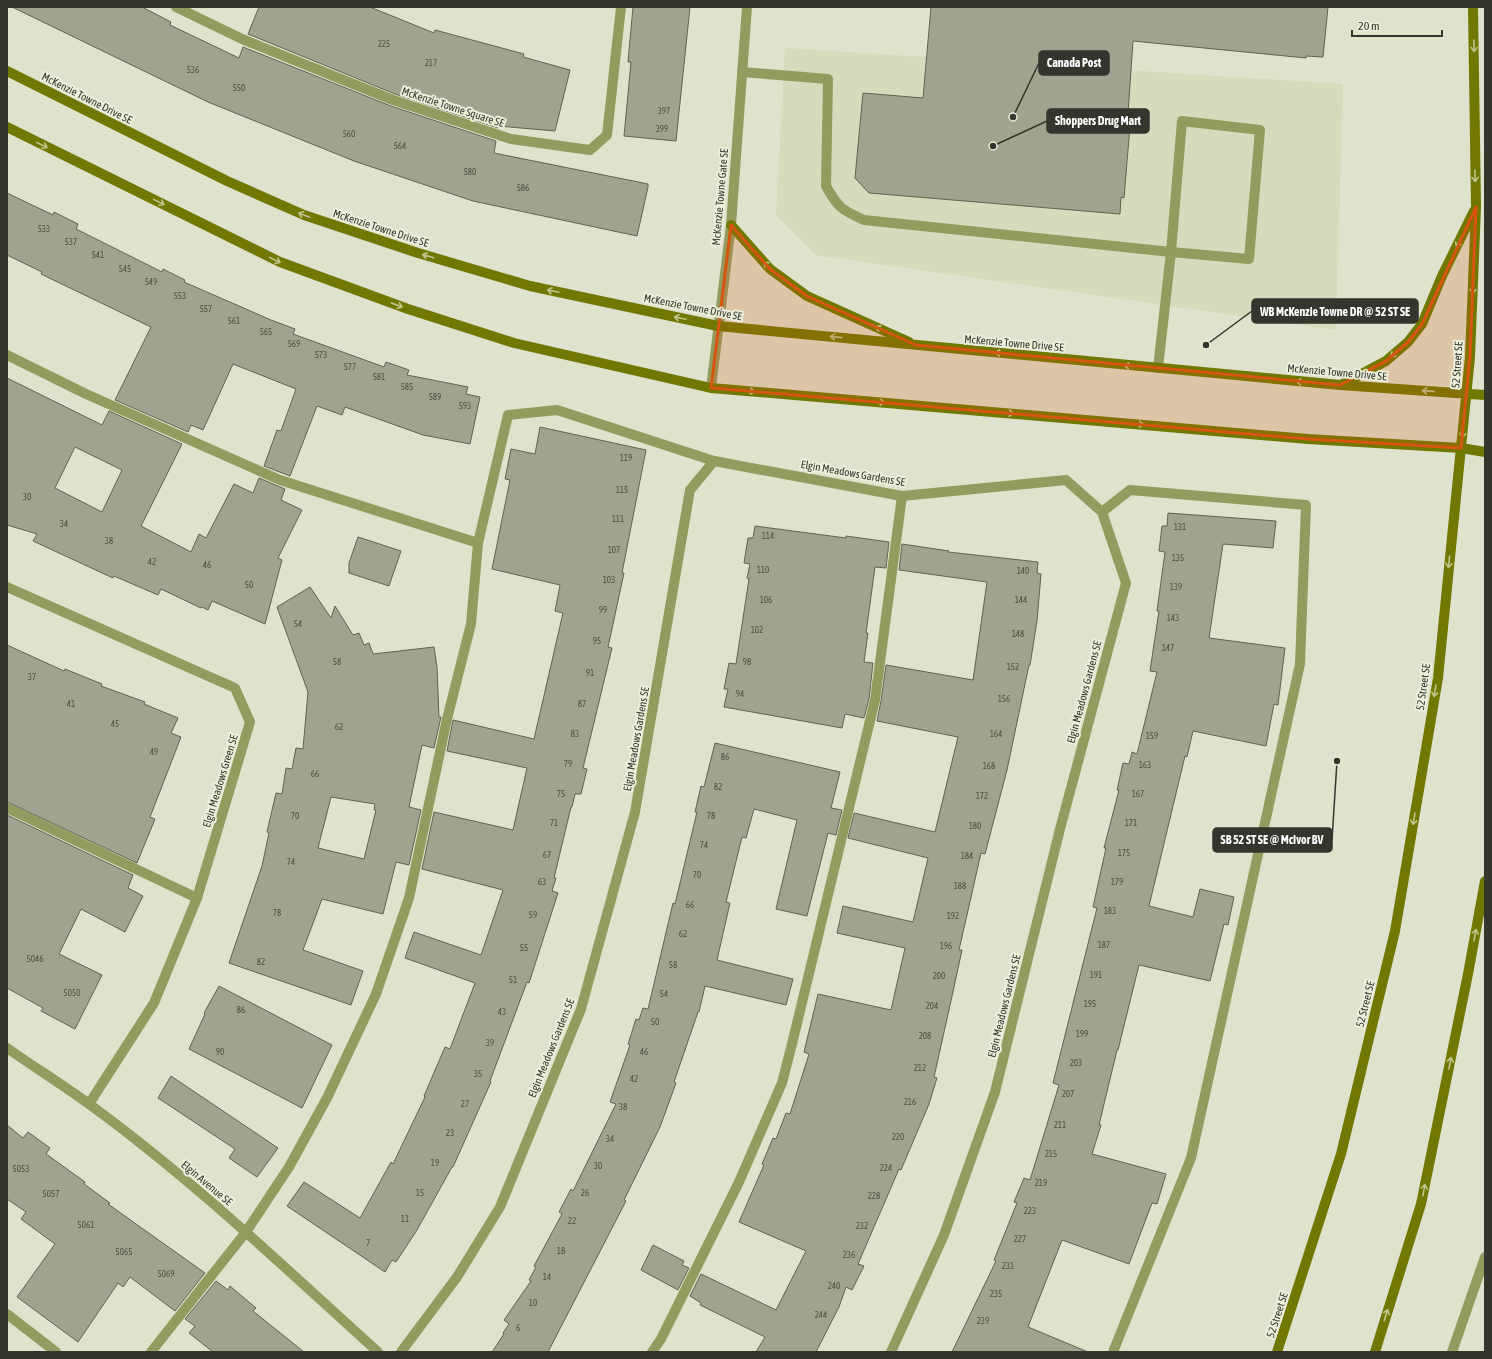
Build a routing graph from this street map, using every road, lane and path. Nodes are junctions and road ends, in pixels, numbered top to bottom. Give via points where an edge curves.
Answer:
1 (176, 7) edge
2 (621, 7) edge
3 (747, 7) edge
4 (1473, 7) edge
5 (7, 71) edge
6 (742, 72) junction
7 (7, 127) edge
8 (1476, 207) junction
9 (731, 225) junction
10 (1171, 252) junction
11 (718, 326) junction
12 (916, 346) junction
13 (7, 356) edge
14 (1158, 368) junction
15 (1340, 385) junction
16 (711, 388) junction
17 (1467, 394) junction
18 (1485, 395) edge
19 (1461, 448) junction
20 (1485, 452) edge
21 (714, 461) junction
22 (902, 496) junction
23 (1102, 512) junction
24 (478, 543) junction
25 (7, 587) edge
26 (7, 808) edge
27 (1485, 881) edge
28 (197, 898) junction
29 (7, 1048) edge
30 (89, 1104) junction
31 (246, 1232) junction
32 (1485, 1257) edge
33 (1483, 1271) edge
34 (7, 1314) edge
35 (56, 1352) edge
36 (151, 1352) edge
37 (378, 1352) edge
38 (401, 1352) edge
39 (652, 1352) edge
40 (891, 1352) edge
41 (1113, 1352) edge
42 (1277, 1352) edge
43 (1375, 1352) edge
44 (1452, 1352) edge

1 - 2 street, McKenzie Towne Square SE via 242,39 393,100 511,139 590,150 607,135
3 - 6 street, McKenzie Towne Gate SE
4 -> 8 street, 52 Street SE
11 -> 5 street, McKenzie Towne Drive SE via 530,286 418,253 304,215 227,181
6 - 9 street, McKenzie Towne Gate SE
6 - 10 street via 828,79 826,186 844,211 864,220
7 -> 16 street via 273,259 302,270 408,309 514,343
8 -> 15 street via 1422,324 1408,342 1386,361
8 -> 17 street, 52 Street SE
9 - 11 street, McKenzie Towne Gate SE
12 -> 9 street via 807,296 770,269
10 - 10 street via 1182,121 1260,130 1249,259
10 - 14 street
12 -> 11 street, McKenzie Towne Drive SE
11 - 16 street, McKenzie Towne Gate SE
14 -> 12 street, McKenzie Towne Drive SE
13 - 24 street via 280,480
15 -> 14 street, McKenzie Towne Drive SE
17 -> 15 street, McKenzie Towne Drive SE
16 -> 19 street via 1308,439
17 - 18 street, McKenzie Towne Drive SE
17 -> 19 street, 52 Street SE
19 - 20 street
19 -> 42 street, 52 Street SE via 1438,678 1395,931 1341,1154
21 - 22 street, Elgin Meadows Gardens SE
21 - 24 street via 557,410 508,416
21 - 38 street, Elgin Meadows Gardens SE via 690,490 635,812 581,1009 500,1206 457,1276
22 - 23 street, Elgin Meadows Gardens SE via 1066,480
22 - 39 street via 875,700 782,1083 739,1182 661,1339
23 - 40 street, Elgin Meadows Gardens SE via 1126,583 1060,829 995,1092 944,1235
23 - 41 street via 1130,490 1306,505 1300,664 1191,1158
24 - 31 street via 471,624 446,719 409,898 376,994 327,1098 289,1167
25 - 28 street, Elgin Meadows Green SE via 234,688 250,722
26 - 28 street
43 -> 27 street via 1421,1204
28 - 30 street, Elgin Meadows Green SE via 154,1003
29 - 30 street, Elgin Avenue SE
30 - 31 street, Elgin Avenue SE
31 - 36 street
31 - 37 street, Elgin Avenue SE
32 - 33 street
33 - 44 street
34 - 35 street

